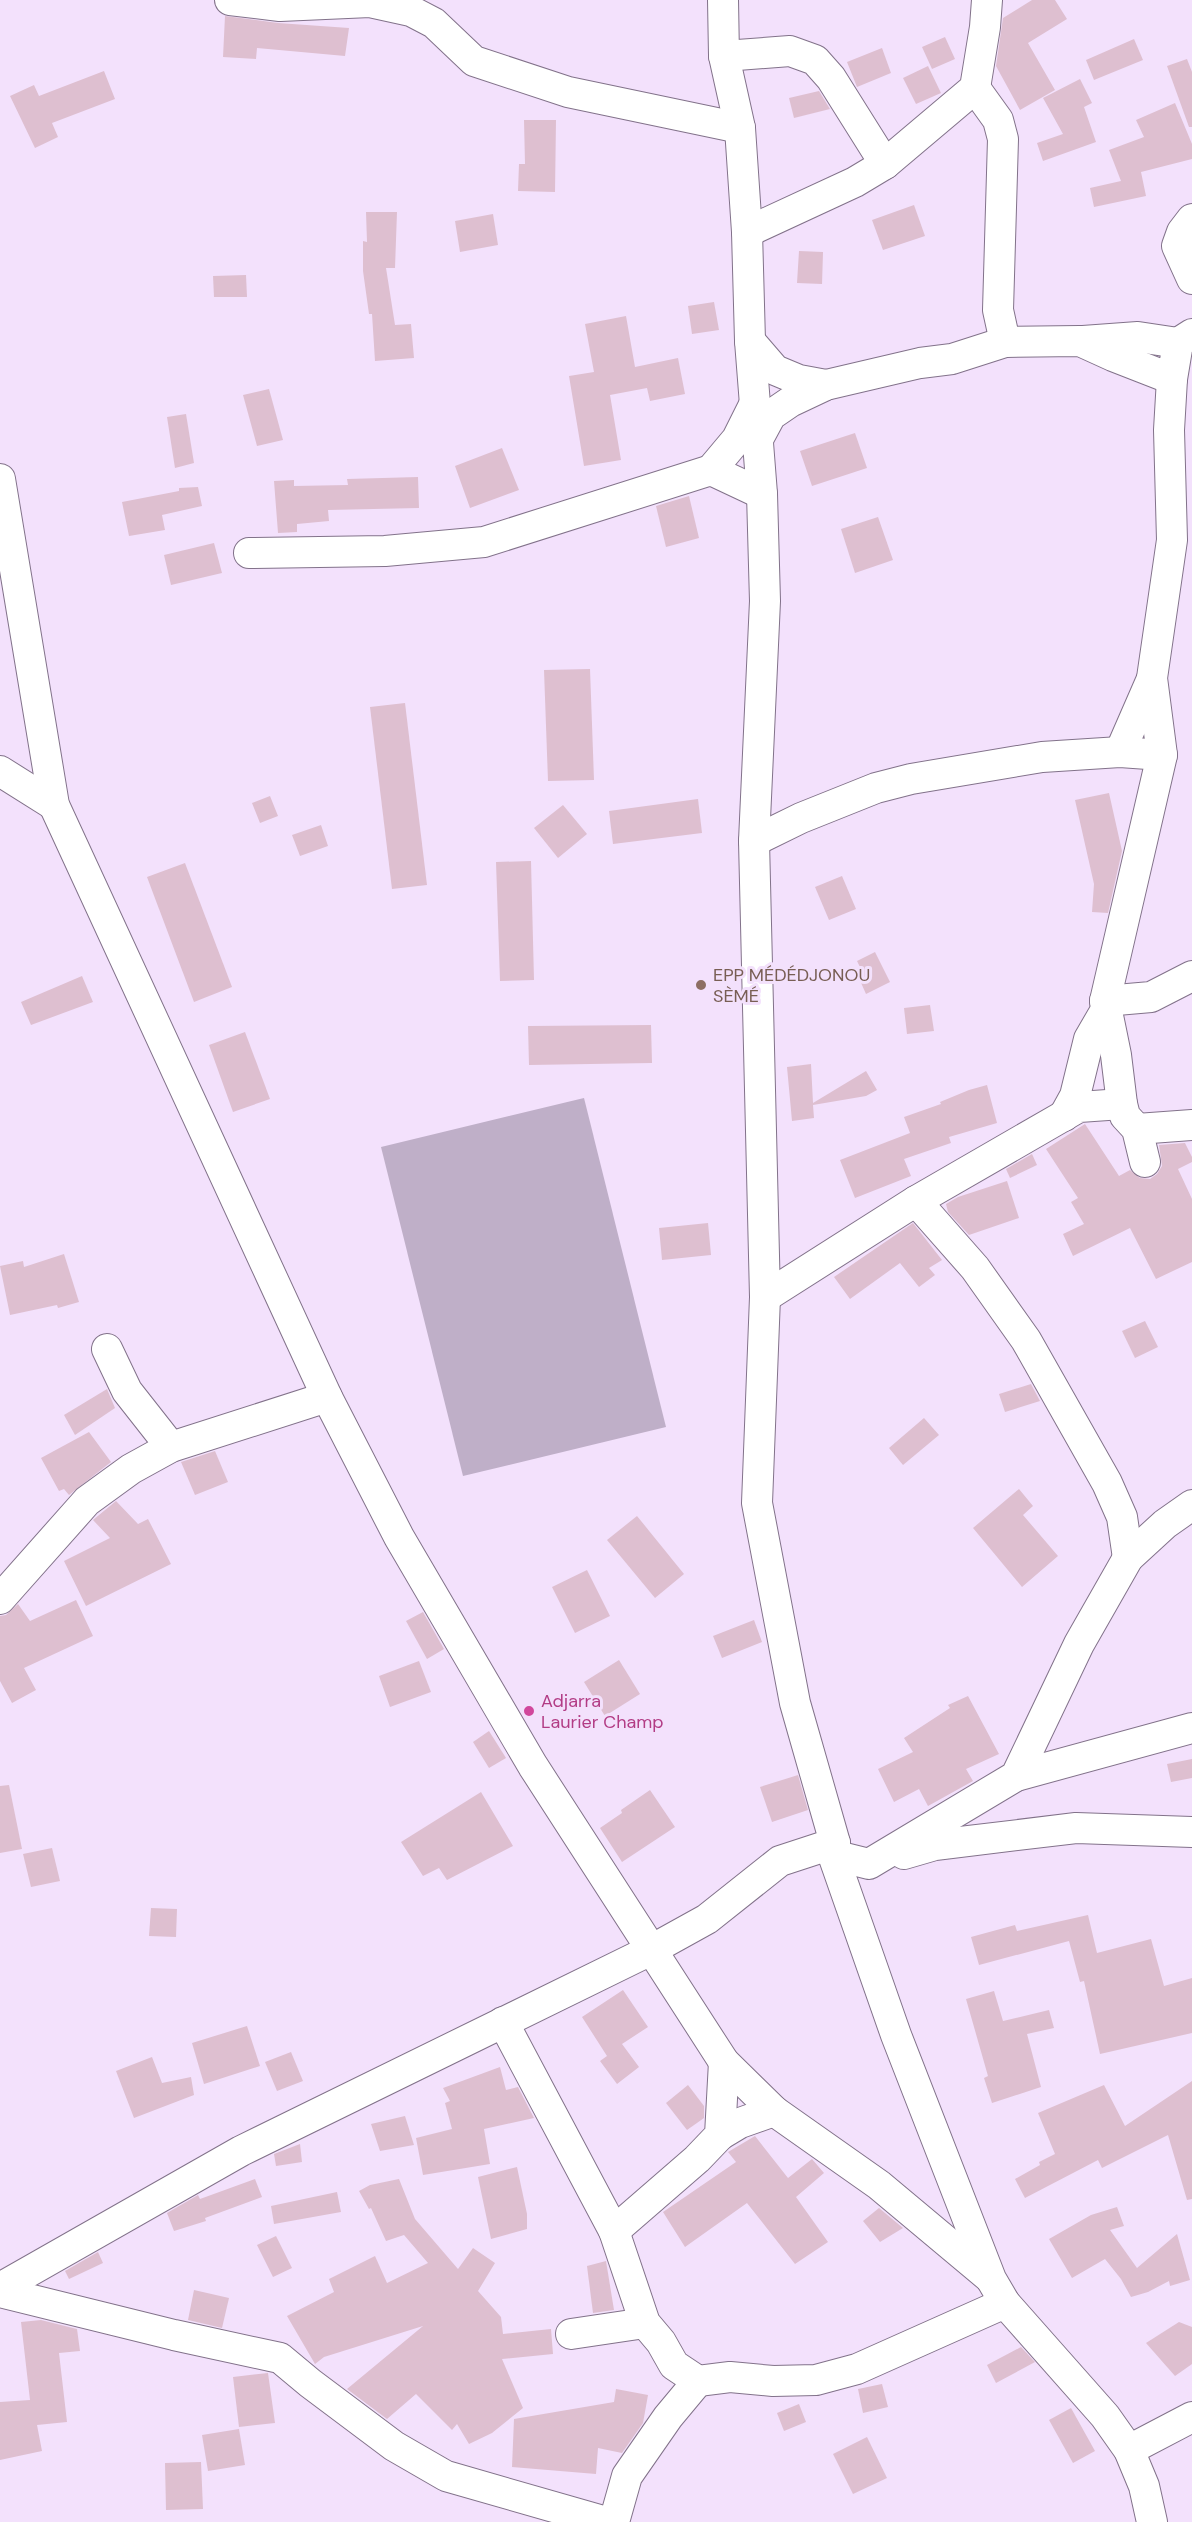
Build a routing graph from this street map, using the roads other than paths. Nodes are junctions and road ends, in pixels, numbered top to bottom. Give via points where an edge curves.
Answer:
1 (230, 0) edge
2 (723, 0) edge
3 (987, 0) edge
4 (724, 56) junction
5 (975, 88) junction
6 (740, 128) junction
7 (885, 164) junction
8 (1192, 219) edge
9 (747, 232) junction
10 (1192, 279) edge
11 (1185, 338) edge
12 (750, 341) junction
13 (1080, 341) junction
14 (1005, 342) junction
15 (1172, 379) junction
16 (826, 386) junction
17 (754, 404) junction
18 (758, 441) junction
19 (711, 470) junction
20 (0, 478) edge
21 (762, 494) junction
22 (249, 553) dead end
23 (1152, 678) junction
24 (1120, 752) junction
25 (1162, 755) junction
26 (0, 771) edge
27 (54, 805) junction
28 (754, 841) junction
29 (1192, 976) edge
30 (1106, 1004) junction
31 (1064, 1116) junction
32 (1130, 1117) junction
33 (1192, 1125) edge
34 (1145, 1162) dead end
35 (916, 1201) junction
36 (765, 1297) junction
37 (107, 1349) dead end
38 (327, 1397) junction
39 (171, 1447) junction
40 (1192, 1505) edge
41 (1128, 1558) junction
42 (0, 1599) edge
43 (1192, 1728) edge
44 (1016, 1776) junction
45 (1192, 1832) edge
46 (834, 1849) junction
47 (869, 1864) junction
48 (651, 1950) junction
49 (503, 2022) junction
50 (724, 2062) junction
51 (774, 2111) junction
52 (720, 2135) junction
53 (614, 2231) junction
54 (0, 2290) edge
55 (998, 2291) junction
56 (645, 2324) junction
57 (571, 2334) dead end
58 (698, 2381) junction
59 (1192, 2417) edge
60 (1129, 2450) junction
61 (606, 2522) edge
62 (614, 2522) edge
63 (1152, 2522) edge

1 - 6 street via 279,6 370,2 411,11 434,23 474,61 568,92
2 - 4 street
3 - 5 street
4 - 6 street
4 - 7 street via 790,51 815,60 831,78
5 - 7 street
5 - 14 street via 998,120 1003,139 998,310
6 - 9 street
7 - 9 street
8 - 10 street via 1177,246
9 - 12 street
11 - 13 street
11 - 15 street
12 - 16 street via 775,370
12 - 17 street
13 - 14 street
13 - 15 street
14 - 16 street via 952,359
15 - 23 street via 1172,540
16 - 18 street via 771,415
17 - 18 street
17 - 19 street via 737,439
18 - 21 street
19 - 21 street
19 - 22 street via 484,542 385,551
20 - 27 street
21 - 28 street via 765,601
23 - 24 street
23 - 25 street
24 - 25 street
24 - 28 street via 1042,757 911,779 876,788
25 - 30 street
26 - 27 street
27 - 38 street
28 - 36 street
29 - 30 street via 1150,997
30 - 31 street via 1089,1039 1075,1096
30 - 32 street
31 - 32 street via 1079,1107
31 - 35 street
32 - 33 street
32 - 34 street
35 - 36 street
35 - 41 street via 975,1268 1032,1350 1107,1482 1122,1517
36 - 46 street via 757,1503 795,1703
37 - 39 street via 127,1391
38 - 39 street
38 - 48 street via 411,1557 533,1766
39 - 42 street via 131,1469 87,1501
40 - 41 street
41 - 44 street via 1079,1644
43 - 44 street
44 - 47 street
45 - 47 street via 1076,1828 934,1845
46 - 47 street
46 - 48 street via 780,1861 707,1919
46 - 55 street via 896,2036
48 - 49 street
48 - 50 street
49 - 53 street
49 - 54 street via 241,2151
50 - 51 street
50 - 52 street
51 - 52 street
51 - 55 street via 879,2185
52 - 53 street
53 - 56 street
54 - 61 street via 174,2336 280,2358 394,2446 446,2476
55 - 58 street via 857,2369 816,2380 730,2377
55 - 60 street via 1105,2416
56 - 57 street
56 - 58 street via 674,2365
58 - 62 street via 627,2476
59 - 60 street
60 - 63 street via 1144,2486

